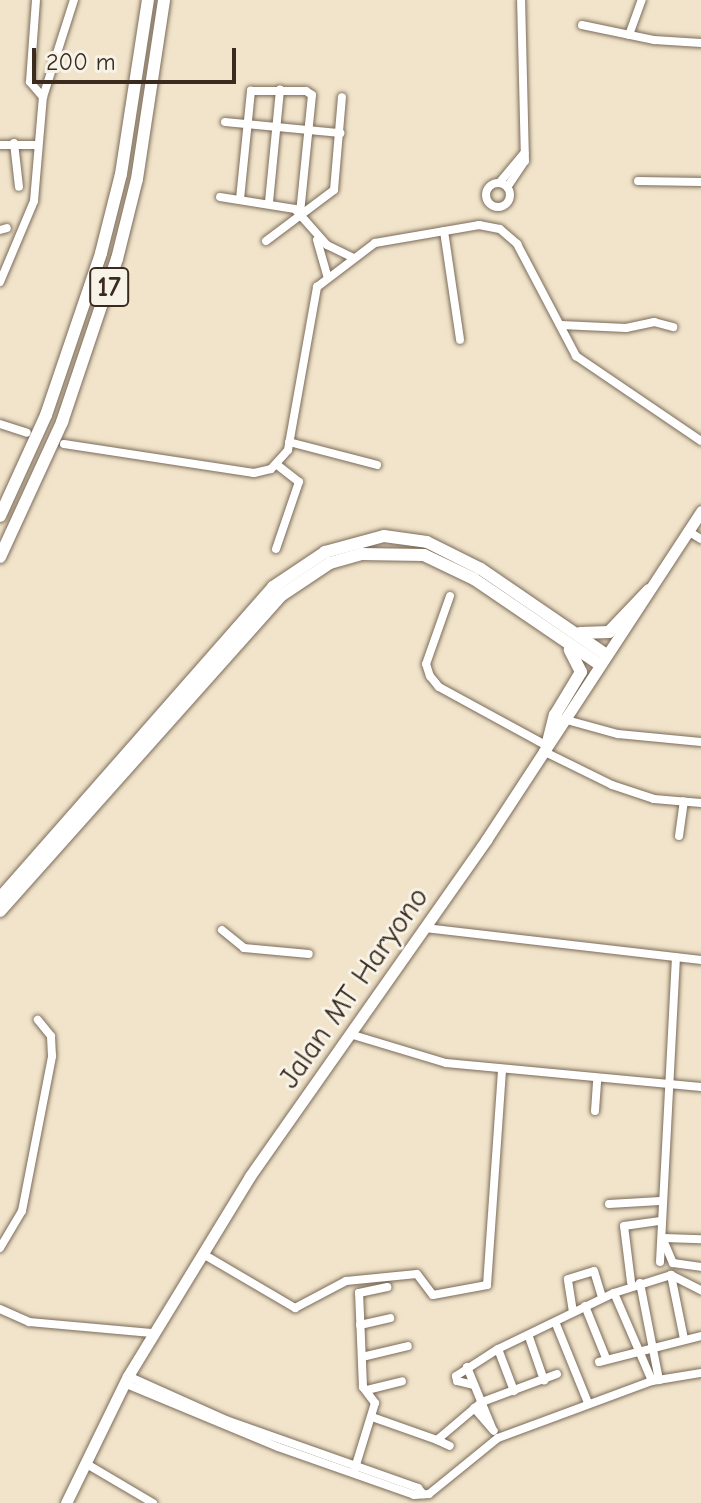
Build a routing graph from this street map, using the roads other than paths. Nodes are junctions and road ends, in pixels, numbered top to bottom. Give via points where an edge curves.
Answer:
1 (36, 0) edge
2 (74, 0) edge
3 (148, 0) edge
4 (164, 0) edge
5 (521, 0) edge
6 (642, 0) edge
7 (582, 25) dead end
8 (629, 35) junction
9 (701, 43) edge
10 (280, 90) junction
11 (43, 97) junction
12 (342, 97) dead end
13 (225, 122) dead end
14 (246, 125) junction
15 (277, 128) junction
16 (308, 131) junction
17 (340, 133) junction
18 (14, 143) junction
19 (0, 145) edge
20 (37, 145) junction
21 (638, 181) dead end
22 (701, 182) edge
23 (504, 184) junction
24 (19, 187) dead end
25 (220, 197) dead end
26 (240, 199) junction
27 (269, 202) junction
28 (495, 207) junction
29 (301, 215) junction
30 (491, 226) junction
31 (444, 231) junction
32 (266, 241) dead end
33 (352, 257) junction
34 (327, 276) junction
35 (0, 282) edge
36 (561, 325) junction
37 (673, 327) dead end
38 (460, 340) dead end
39 (0, 424) edge
40 (27, 433) dead end
41 (701, 441) edge
42 (289, 442) junction
43 (64, 444) dead end
44 (277, 465) junction
45 (377, 465) dead end
46 (701, 511) edge
47 (0, 516) edge
48 (688, 531) junction
49 (701, 539) edge
50 (276, 549) dead end
51 (0, 557) edge
52 (649, 590) junction
53 (450, 596) dead end
54 (563, 633) junction
55 (602, 659) junction
56 (563, 719) junction
57 (701, 742) edge
58 (545, 749) junction
59 (684, 801) junction
60 (701, 803) edge
61 (679, 836) dead end
62 (2, 906) edge
63 (425, 928) junction
64 (222, 930) dead end
65 (309, 954) dead end
66 (676, 958) junction
67 (701, 960) edge
68 (38, 1020) dead end
69 (353, 1035) junction
70 (502, 1070) junction
71 (597, 1079) junction
72 (669, 1085) junction
73 (701, 1087) edge
74 (595, 1111) dead end
75 (664, 1137) junction
76 (660, 1201) junction
77 (609, 1204) dead end
78 (659, 1221) junction
79 (664, 1238) junction
80 (701, 1239) edge
81 (0, 1248) edge
82 (203, 1254) junction
83 (660, 1262) dead end
84 (701, 1267) edge
85 (671, 1275) junction
86 (636, 1282) junction
87 (387, 1287) dead end
88 (701, 1290) edge
89 (614, 1293) junction
90 (602, 1298) junction
91 (585, 1306) junction
92 (0, 1309) edge
93 (573, 1312) junction
94 (390, 1318) dead end
95 (556, 1324) junction
96 (360, 1325) junction
97 (152, 1333) junction
98 (701, 1336) edge
99 (529, 1337) junction
100 (684, 1339) junction
101 (652, 1344) junction
102 (408, 1346) dead end
103 (636, 1348) junction
104 (498, 1349) junction
105 (362, 1357) junction
106 (467, 1367) junction
107 (701, 1373) edge
108 (557, 1374) dead end
109 (126, 1379) junction
110 (544, 1380) junction
111 (402, 1381) dead end
112 (655, 1381) junction
113 (474, 1385) junction
114 (367, 1390) junction
115 (514, 1391) junction
116 (482, 1402) junction
117 (588, 1403) junction
118 (474, 1408) junction
119 (372, 1417) junction
120 (492, 1428) junction
121 (498, 1438) junction
122 (437, 1440) junction
123 (450, 1446) dead end
124 (85, 1463) junction
125 (355, 1469) junction
126 (66, 1503) edge
127 (153, 1503) edge

1 - 11 street via 30,82
2 - 11 street
3 - 47 highway, 17 via 121,174 101,253 46,415
4 - 51 highway, 17 via 137,179 117,259 62,422
5 - 23 street via 524,153
6 - 8 street
7 - 8 street
8 - 9 street
10 - 14 street via 251,91
10 - 15 street
10 - 16 street via 311,94
11 - 20 street
12 - 17 street
13 - 14 street
14 - 15 street
14 - 26 street
15 - 16 street
15 - 27 street
16 - 17 street
16 - 29 street
17 - 29 street via 334,190
18 - 19 street
18 - 20 street
18 - 24 street
20 - 35 street via 34,201
21 - 22 street
23 - 28 street via 509,201
23 - 28 street via 486,192
25 - 26 street
26 - 27 street
27 - 29 street
28 - 30 street
29 - 32 street
29 - 33 street via 327,245
29 - 34 street via 323,247
30 - 31 street
30 - 36 street via 517,244
31 - 33 street via 375,243
31 - 38 street
33 - 34 street
34 - 42 street via 315,291
36 - 37 street via 626,328 654,322
36 - 41 street via 576,356
39 - 40 street
42 - 44 street
42 - 45 street
43 - 44 street via 254,473
44 - 50 street via 299,482
46 - 48 main road, Jalan MT Haryono
48 - 49 street
48 - 52 main road, Jalan MT Haryono
52 - 54 highway via 609,632 591,637
52 - 55 main road, Jalan MT Haryono
53 - 58 street via 426,664 430,676
54 - 55 highway
54 - 58 highway via 581,672 555,715
54 - 62 highway via 426,548 384,536 325,552 273,587
55 - 56 main road, Jalan MT Haryono
56 - 57 street via 618,734
56 - 58 main road, Jalan MT Haryono
58 - 59 street via 612,785 654,799
58 - 63 main road, Jalan MT Haryono
59 - 60 street
59 - 61 street
63 - 66 street
63 - 69 main road, Jalan MT Haryono
64 - 65 street via 244,948
66 - 67 street
66 - 72 street
68 - 81 street via 51,1036 52,1056 22,1211
69 - 70 street via 419,1058
69 - 82 main road, Jalan MT Haryono via 259,1162
70 - 71 street
70 - 82 street via 487,1285 433,1295 417,1274 346,1281 295,1308
71 - 72 street
71 - 74 street
72 - 73 street
72 - 75 street
75 - 76 street
75 - 79 street
76 - 77 street
76 - 78 street
78 - 83 street
78 - 86 street via 624,1226
79 - 80 street
79 - 84 street via 673,1263
82 - 97 main road, Jalan MT Haryono
85 - 86 street
85 - 88 street
85 - 100 street
86 - 89 street
86 - 101 street
87 - 96 street via 359,1293
89 - 90 street
89 - 103 street
90 - 91 street
90 - 93 street via 596,1272 568,1279
91 - 93 street
91 - 103 street via 602,1360
92 - 97 street via 29,1322
93 - 95 street
94 - 96 street
95 - 99 street
95 - 117 street
96 - 105 street
97 - 109 main road, Jalan MT Haryono
98 - 100 street
99 - 104 street
99 - 110 street
100 - 101 street
101 - 103 street
101 - 112 street
102 - 105 street
103 - 112 street
104 - 106 street
104 - 115 street
105 - 114 street
106 - 113 street
106 - 113 street via 456,1380
107 - 112 street
108 - 110 street
109 - 124 main road, Jalan MT Haryono
109 - 125 street via 280,1444
110 - 115 street
111 - 114 street
112 - 117 street
113 - 116 street
114 - 119 street via 374,1398
115 - 116 street
116 - 118 street
116 - 120 street
117 - 121 street
118 - 120 street
118 - 122 street
119 - 122 street
119 - 125 street
120 - 121 street
121 - 125 street via 437,1490 423,1494
122 - 123 street
124 - 126 main road, Jalan MT Haryono
124 - 127 street

